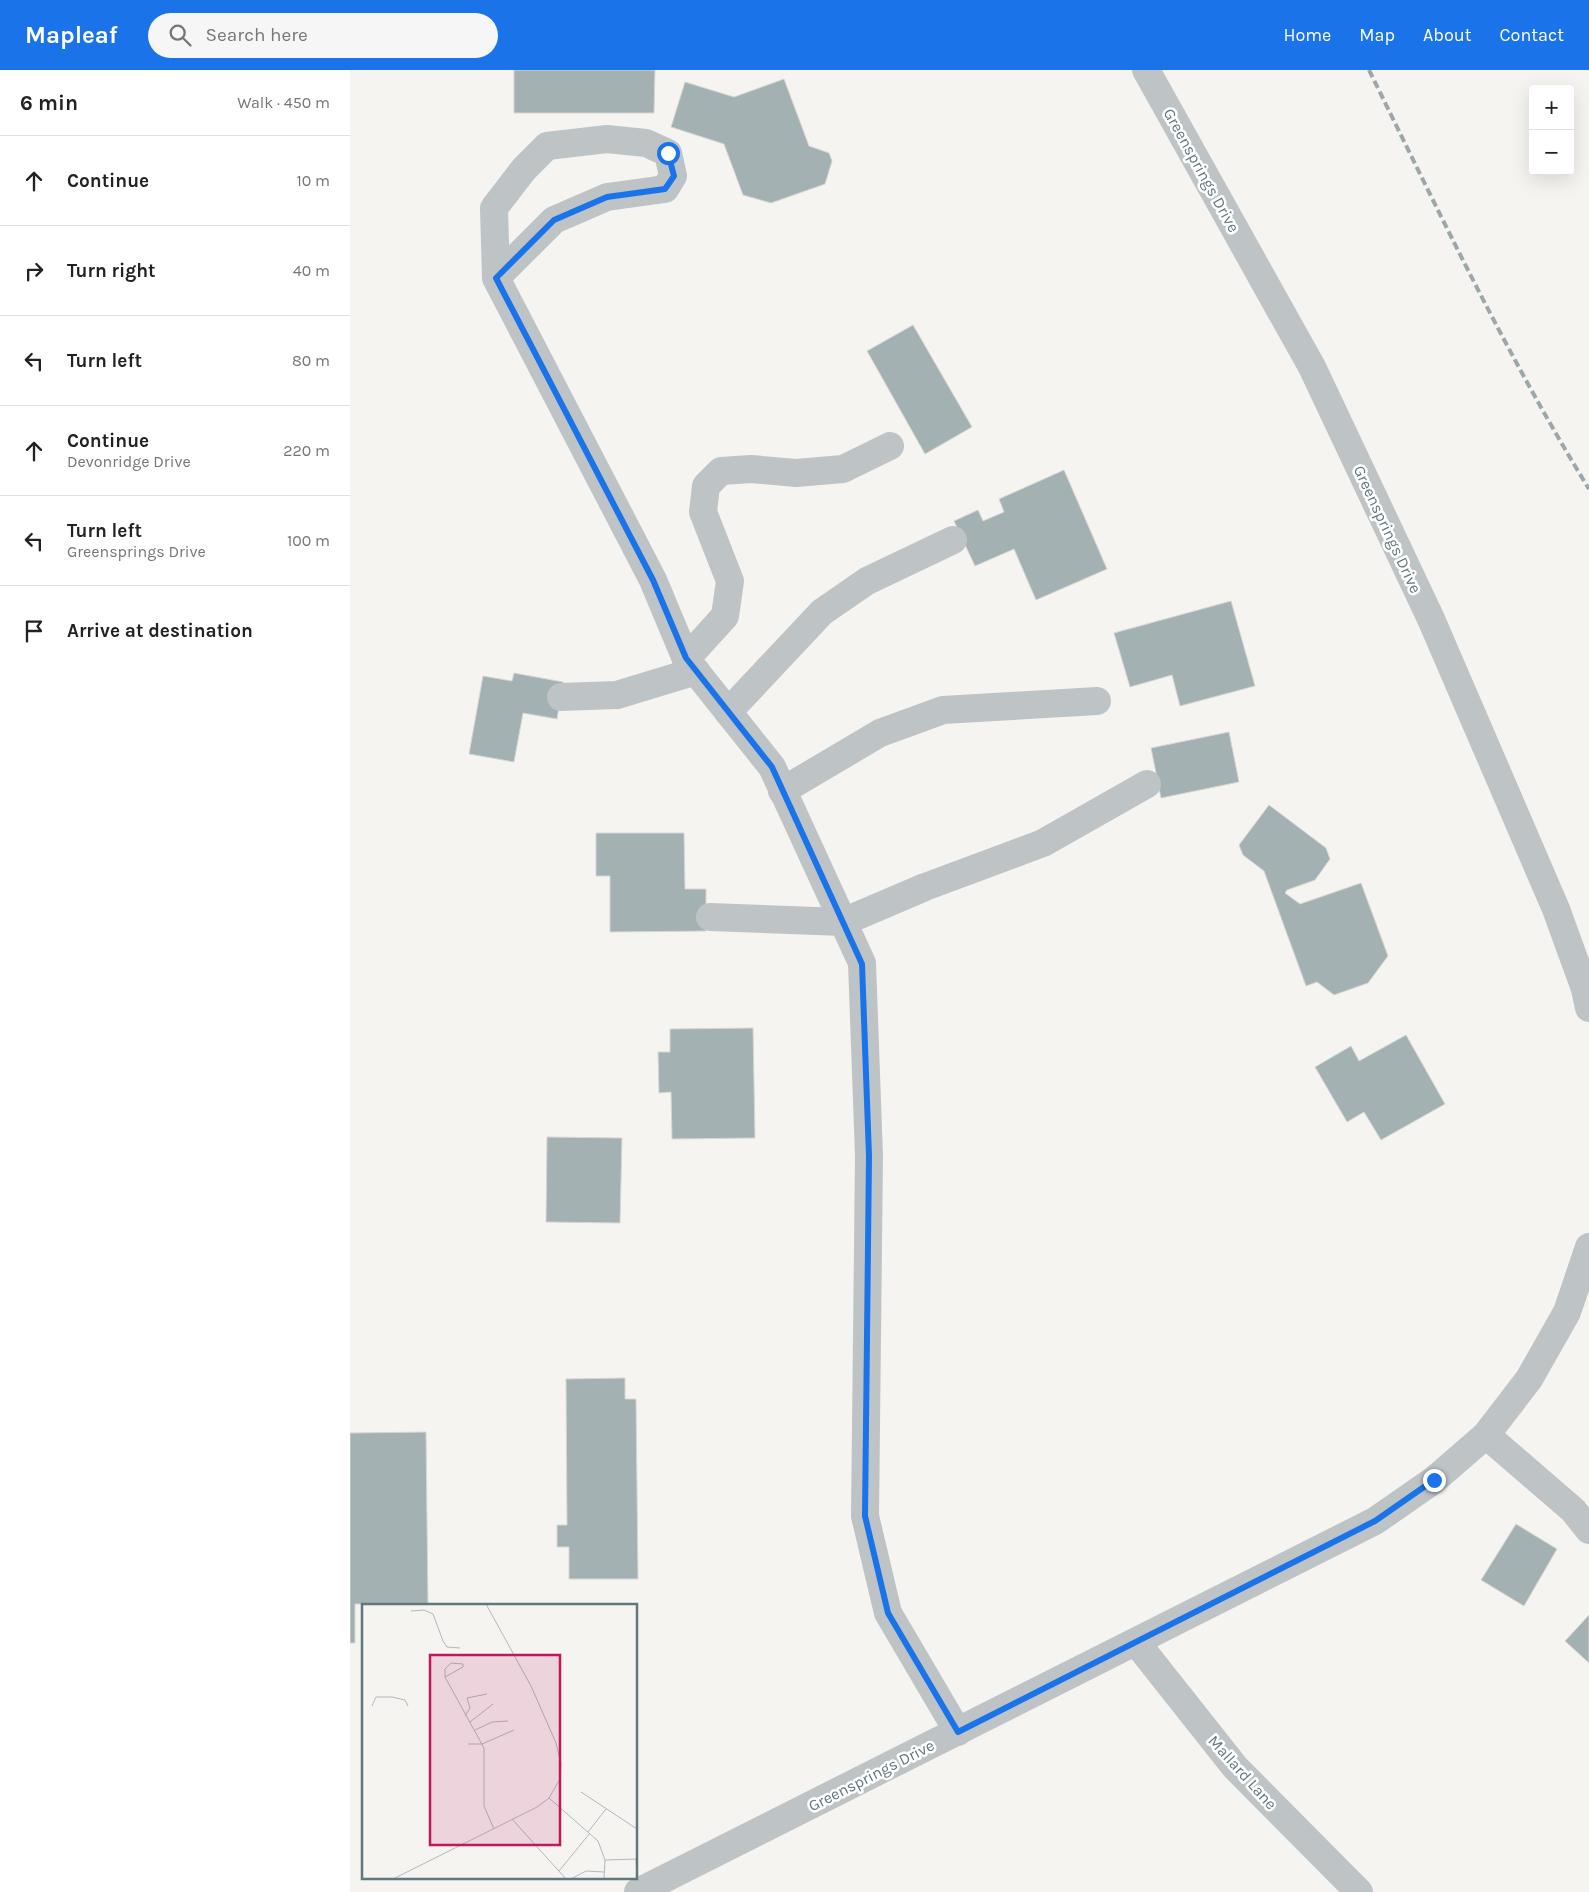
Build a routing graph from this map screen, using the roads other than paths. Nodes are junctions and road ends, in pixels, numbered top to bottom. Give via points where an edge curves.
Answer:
1 (1146, 70) edge
2 (496, 278) junction
3 (890, 446) dead end
4 (953, 540) dead end
5 (691, 665) junction
6 (561, 697) dead end
7 (1097, 701) dead end
8 (728, 712) junction
9 (1147, 784) dead end
10 (782, 790) junction
11 (710, 917) dead end
12 (843, 922) junction
13 (1589, 1008) edge
14 (1589, 1247) edge
15 (1486, 1435) junction
16 (1589, 1530) edge
17 (1136, 1642) junction
18 (958, 1732) junction
19 (638, 1892) edge
20 (1359, 1892) edge

1 - 13 street, Greensprings Drive via 1312,367 1414,583 1556,909
2 - 2 street via 554,220 607,197 665,189 674,176 668,153 646,143 607,138 548,146 524,169 494,208
2 - 5 street via 653,580
3 - 5 street via 843,469 796,473 751,469 721,471 706,486 703,512 730,581 725,616
4 - 8 street via 867,581 822,612
5 - 6 street via 617,695
5 - 8 street
7 - 10 street via 943,710 880,733
8 - 10 street via 772,767
9 - 12 street via 1043,842
10 - 12 street
11 - 12 street
12 - 18 street via 862,964 869,1156 865,1516 888,1613
14 - 15 street, Greensprings Drive via 1566,1312 1529,1380
15 - 16 street via 1573,1510
15 - 17 street, Greensprings Drive via 1434,1480 1375,1521
17 - 18 street, Greensprings Drive
17 - 20 street, Mallard Lane via 1235,1767
18 - 19 street, Greensprings Drive

